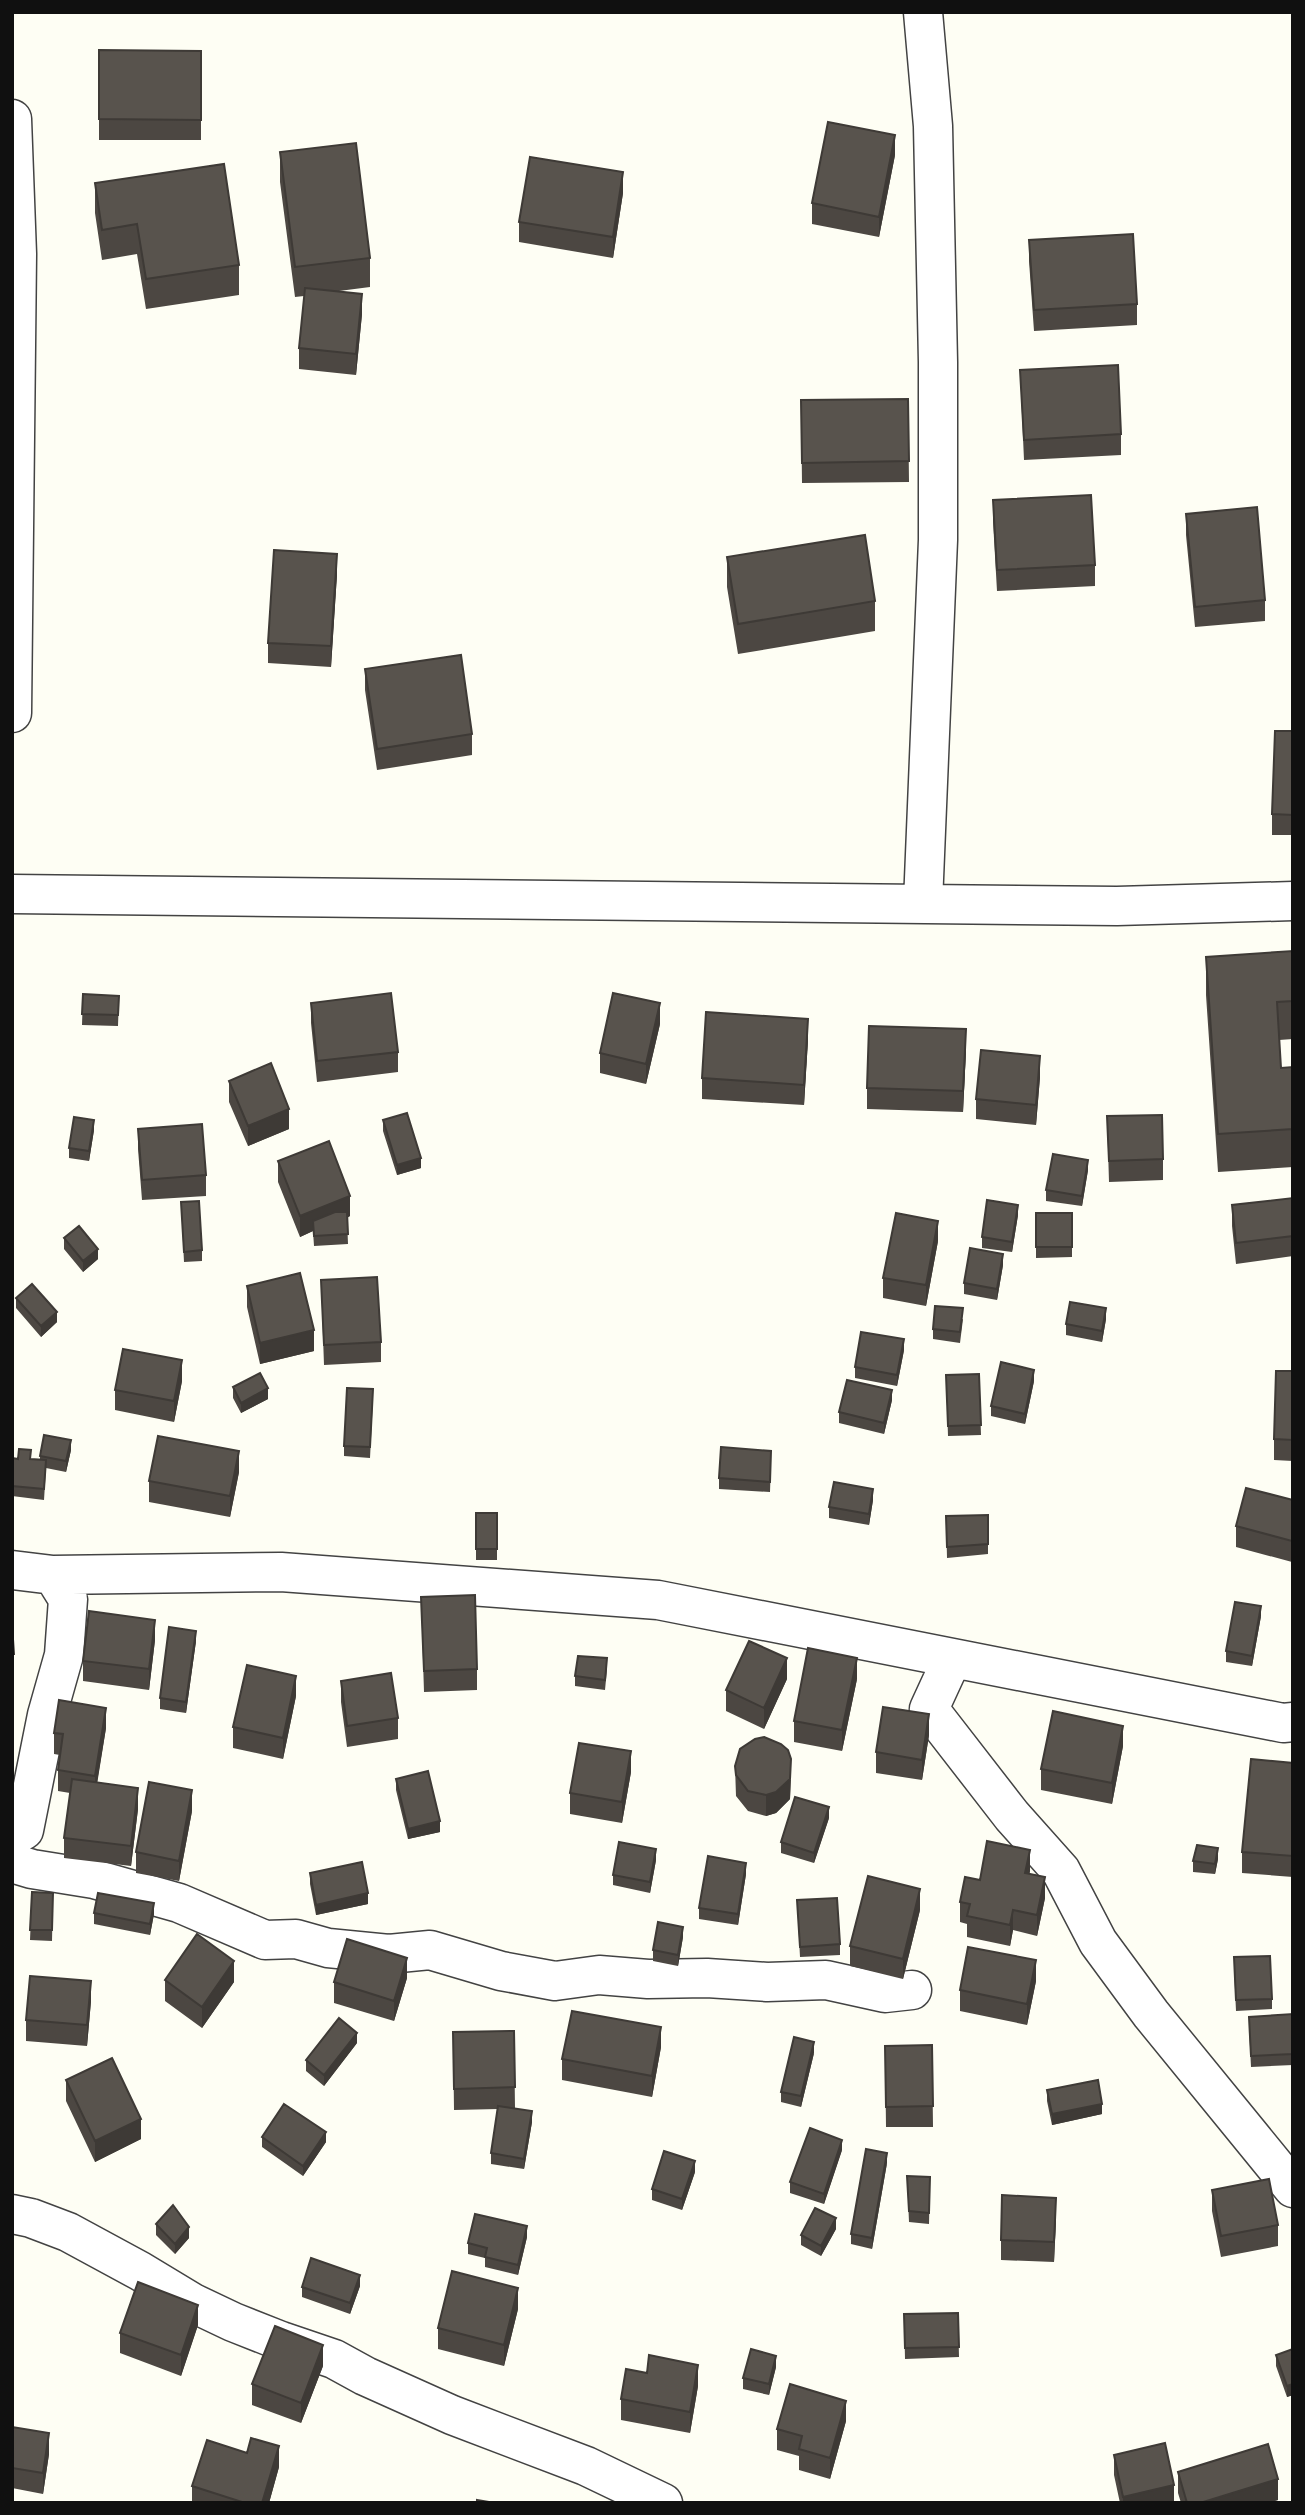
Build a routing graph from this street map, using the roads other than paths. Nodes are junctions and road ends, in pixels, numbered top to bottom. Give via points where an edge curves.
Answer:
1 (923, 12) edge
2 (12, 119) edge
3 (12, 713) edge
4 (12, 894) edge
5 (1293, 901) edge
6 (923, 903) junction
7 (12, 1570) edge
8 (53, 1575) junction
9 (952, 1660) junction
10 (1293, 1722) edge
11 (12, 1837) edge
12 (12, 1863) edge
13 (912, 1990) dead end
14 (1293, 2188) edge
15 (12, 2214) edge
16 (663, 2503) edge

1 - 6 street via 933,126 938,540
2 - 3 street via 17,419
4 - 6 street
5 - 6 street via 1117,906
7 - 8 street
8 - 9 street via 281,1572 658,1600
8 - 11 street via 68,1599 64,1655 24,1830
9 - 10 street
9 - 14 street via 929,1709 1061,1871 1098,1942 1151,2014
12 - 13 street via 179,1903 265,1940 389,1954 430,1950 555,1981 599,1975 826,1980 885,1993
15 - 16 street via 68,2232 233,2322 334,2359 452,2415 586,2466

